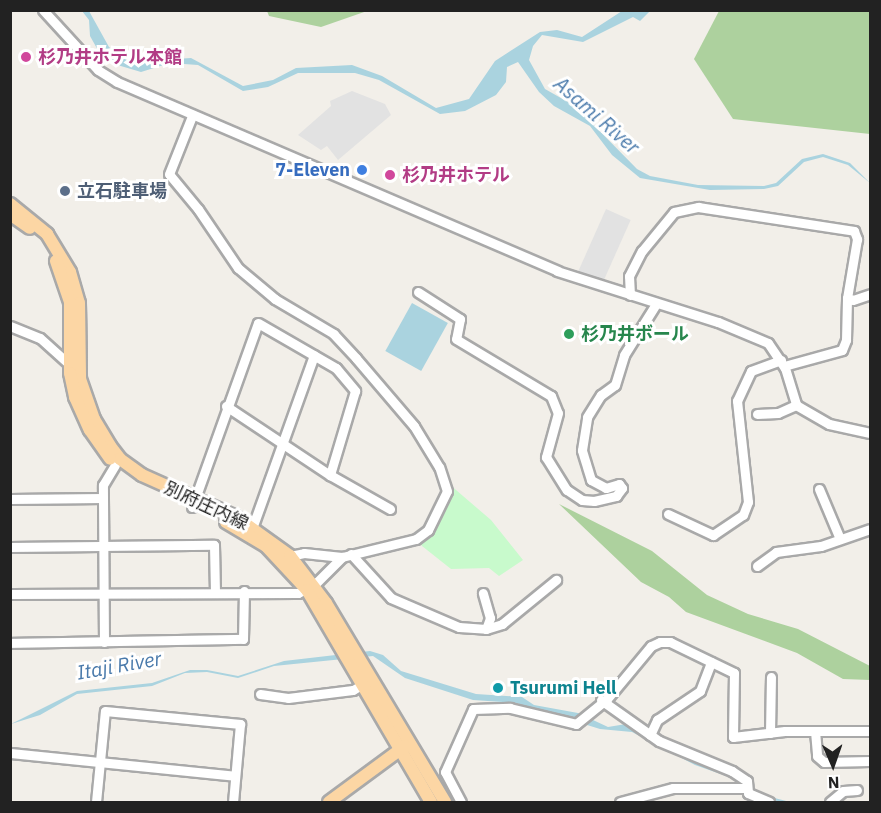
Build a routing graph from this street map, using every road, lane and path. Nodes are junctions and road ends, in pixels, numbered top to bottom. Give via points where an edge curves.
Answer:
1 (44, 11) edge
2 (192, 116) junction
3 (10, 204) edge
4 (10, 214) edge
5 (418, 292) dead end
6 (870, 294) edge
7 (630, 295) junction
8 (847, 298) junction
9 (656, 304) junction
10 (10, 326) edge
11 (314, 355) junction
12 (782, 363) junction
13 (70, 365) junction
14 (796, 405) junction
15 (226, 406) junction
16 (757, 414) dead end
17 (870, 433) edge
18 (284, 444) junction
19 (115, 465) junction
20 (330, 475) junction
21 (819, 489) dead end
22 (103, 498) junction
23 (10, 499) edge
24 (193, 503) junction
25 (390, 509) dead end
26 (668, 514) dead end
27 (870, 529) edge
28 (252, 531) junction
29 (840, 539) junction
30 (104, 546) junction
31 (10, 547) edge
32 (290, 556) junction
33 (347, 556) junction
34 (757, 566) dead end
35 (556, 580) dead end
36 (311, 587) junction
37 (244, 591) junction
38 (215, 592) junction
39 (105, 593) junction
40 (483, 593) dead end
41 (10, 594) edge
42 (486, 629) junction
43 (104, 642) junction
44 (10, 643) edge
45 (711, 662) junction
46 (771, 677) dead end
47 (365, 682) junction
48 (260, 694) dead end
49 (601, 700) junction
50 (815, 731) junction
51 (870, 731) edge
52 (770, 734) junction
53 (650, 735) junction
54 (404, 747) junction
55 (10, 753) edge
56 (870, 760) edge
57 (100, 763) junction
58 (235, 776) junction
59 (746, 788) junction
60 (857, 790) dead end
61 (96, 802) edge
62 (233, 802) edge
63 (329, 802) edge
64 (431, 802) edge
65 (445, 802) edge
66 (461, 802) edge
67 (620, 802) edge
68 (770, 802) edge
69 (830, 802) edge

1 - 2 street via 108,77
2 - 7 street via 538,264
2 - 33 street via 169,174 205,218 237,268 275,299 334,334 414,426 439,467 447,491 428,530 416,538
3 - 24 main road, 別府庄内線 via 47,234 70,272 79,303 80,379 105,439 130,468
4 - 13 main road, 別府庄内線 via 39,237 60,268 72,311
5 - 9 street via 460,319 456,339 551,396 558,413 546,457 567,490 582,500 594,501 616,496 622,488 620,484 606,488 591,480 582,450 587,417 601,395 615,385 624,355
6 - 8 street
7 - 8 street via 630,276 642,250 674,212 698,207 854,231 857,239
7 - 9 street
8 - 12 street via 842,350
9 - 12 street via 768,343
10 - 13 street via 40,338
11 - 15 street via 258,322
11 - 18 street
11 - 20 street via 336,368 355,391
12 - 14 street
12 - 26 street via 751,371 736,401 748,502 743,515 713,535
13 - 19 main road, 別府庄内線 via 84,419
14 - 16 street via 778,413
14 - 17 street via 829,424
15 - 18 street
15 - 24 street
18 - 20 street
18 - 28 street
19 - 22 street via 103,485
19 - 24 main road, 別府庄内線 via 138,483
20 - 25 street
21 - 29 street
22 - 23 street
22 - 30 street
24 - 28 main road, 別府庄内線
27 - 29 street
28 - 32 main road, 別府庄内線
28 - 36 main road, 別府庄内線
29 - 34 street via 799,551 776,552
30 - 31 street
30 - 38 street via 214,545
30 - 39 street
32 - 33 street
32 - 36 main road, 別府庄内線
33 - 36 street
33 - 42 street via 391,598 459,627
35 - 42 street via 502,624
36 - 37 street
36 - 47 main road, 別府庄内線
37 - 38 street
37 - 43 street via 243,639
38 - 39 street
39 - 41 street
39 - 43 street
40 - 42 street via 490,618
43 - 44 street
45 - 49 street via 670,642 660,642 651,646
45 - 52 street via 734,673 733,737
45 - 53 street via 700,691 657,720
46 - 52 street
47 - 48 street via 288,698
47 - 54 main road, 別府庄内線
49 - 53 street
49 - 66 street via 576,724 510,708 473,709 445,772
50 - 51 street
50 - 52 street
50 - 56 street via 817,756 824,762
53 - 59 street via 703,762 732,771 747,780
54 - 63 main road
54 - 64 main road, 別府庄内線
54 - 65 main road, 別府庄内線
55 - 57 street
57 - 58 street
57 - 58 street via 105,711 240,724
57 - 61 street
58 - 62 street
59 - 67 street via 673,788
59 - 68 street via 755,798
60 - 69 street via 843,791

